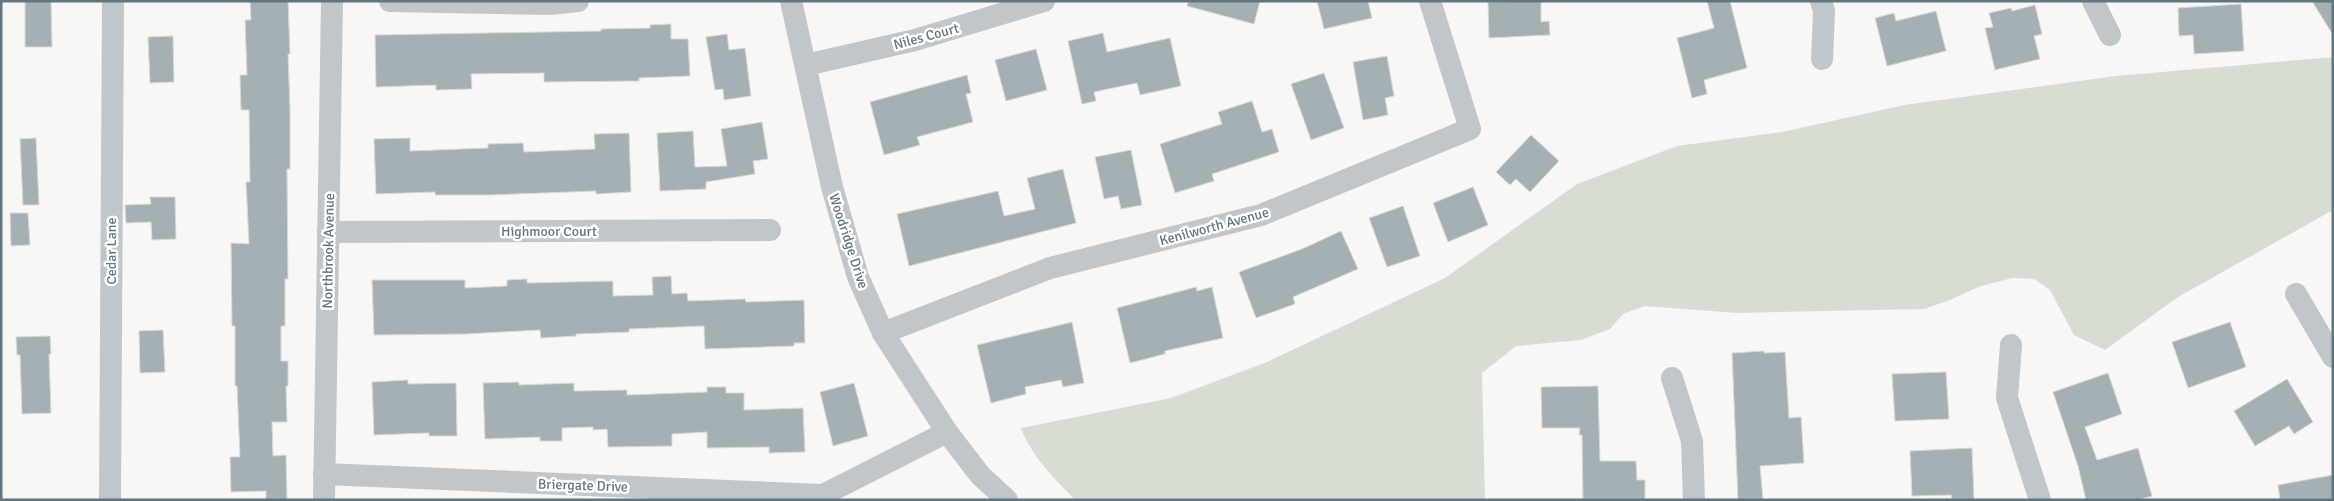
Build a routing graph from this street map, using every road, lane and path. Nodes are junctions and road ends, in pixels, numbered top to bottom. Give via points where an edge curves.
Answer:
1 (113, 1) edge
2 (332, 1) edge
3 (390, 1) edge
4 (578, 1) edge
5 (791, 1) edge
6 (1044, 1) edge
7 (1430, 1) edge
8 (1821, 1) edge
9 (2093, 1) edge
10 (2110, 35) dead end
11 (1822, 59) dead end
12 (806, 65) junction
13 (770, 230) dead end
14 (328, 232) junction
15 (2296, 294) dead end
16 (884, 333) junction
17 (2011, 345) dead end
18 (2333, 357) edge
19 (1672, 378) dead end
20 (947, 432) junction
21 (324, 474) junction
22 (592, 493) edge
23 (110, 500) edge
24 (324, 500) edge
25 (1007, 500) edge
26 (1694, 500) edge
27 (2040, 500) edge

1 - 23 street, Cedar Lane
2 - 14 street, Northbrook Avenue
3 - 4 street via 549,4
5 - 12 street, Woodridge Drive
6 - 12 street, Niles Court via 915,40
7 - 16 street, Kenilworth Avenue via 1470,129 1261,215 1050,268
8 - 11 street via 1824,11
9 - 10 street
12 - 16 street, Woodridge Drive via 832,187 855,268
13 - 14 street, Highmoor Court
14 - 21 street, Northbrook Avenue
15 - 18 street
16 - 20 street, Woodridge Drive
17 - 27 street via 2007,398
19 - 26 street via 1692,441
20 - 22 street, Briergate Drive via 823,495
20 - 25 street, Woodridge Drive via 980,475
21 - 22 street, Briergate Drive
21 - 24 street, Northbrook Avenue

